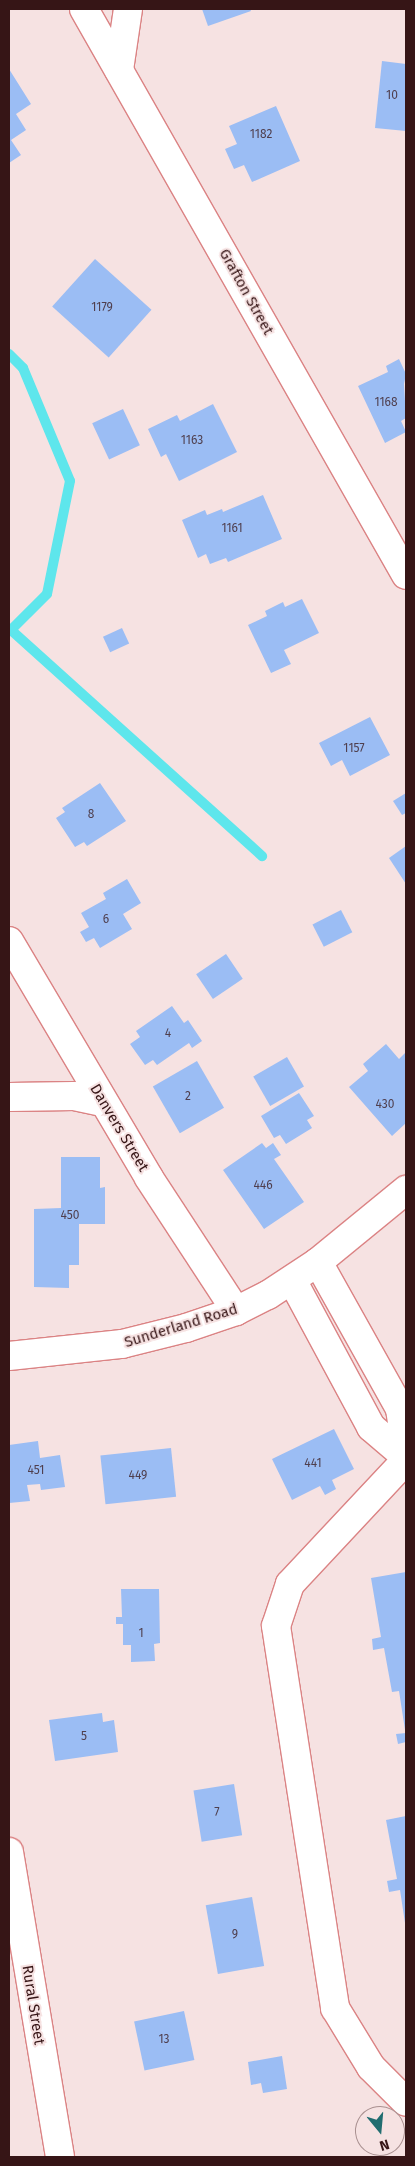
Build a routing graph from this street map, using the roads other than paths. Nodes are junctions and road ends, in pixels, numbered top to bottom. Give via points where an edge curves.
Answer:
1 (84, 9) edge
2 (128, 9) edge
3 (119, 70) junction
4 (406, 575) edge
5 (9, 941) edge
6 (9, 1097) edge
7 (103, 1102) junction
8 (406, 1190) edge
9 (318, 1262) junction
10 (292, 1280) junction
11 (236, 1311) junction
12 (9, 1356) edge
13 (406, 1449) edge
14 (406, 1459) edge
15 (9, 1852) edge
16 (406, 2102) edge
17 (60, 2157) edge

1 - 3 main road, Grafton Street
2 - 3 main road
3 - 4 main road, Grafton Street
5 - 7 main road, Danvers Street
6 - 7 main road via 74,1096
7 - 11 main road, Danvers Street
8 - 9 main road, Sunderland Road
9 - 10 main road, Sunderland Road
9 - 13 main road via 400,1409
10 - 11 main road, Sunderland Road
10 - 14 main road via 371,1427
11 - 12 main road, Sunderland Road via 122,1344
14 - 16 main road via 290,1584 276,1626 336,2008 371,2068
15 - 17 main road, Rural Street

